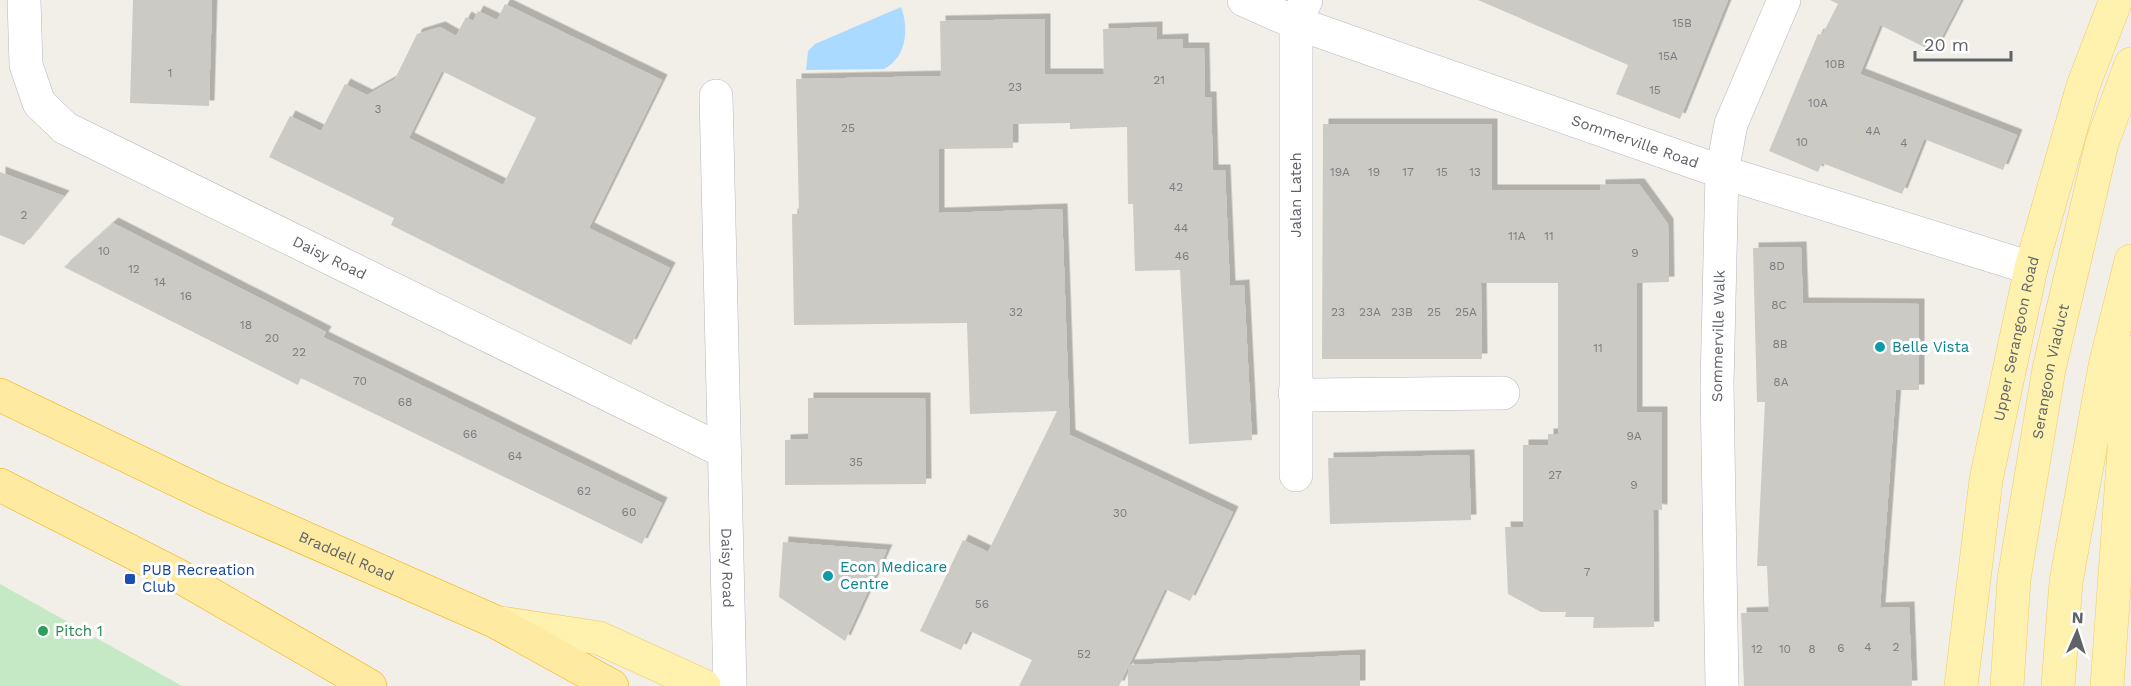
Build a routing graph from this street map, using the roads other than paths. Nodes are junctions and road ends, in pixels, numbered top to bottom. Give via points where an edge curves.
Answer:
1 (24, 0) edge
2 (1244, 0) edge
3 (1784, 0) edge
4 (2116, 0) edge
5 (1301, 12) edge
6 (2131, 64) edge
7 (716, 96) dead end
8 (1722, 172) junction
9 (2131, 261) edge
10 (2031, 268) junction
11 (2131, 352) edge
12 (1295, 393) junction
13 (1503, 393) dead end
14 (0, 395) edge
15 (2130, 417) edge
16 (723, 451) junction
17 (1296, 475) dead end
18 (0, 485) edge
19 (496, 622) junction
20 (370, 686) edge
21 (612, 686) edge
22 (704, 686) edge
23 (730, 686) edge
24 (1722, 686) edge
25 (1961, 686) edge
26 (2007, 686) edge
27 (2058, 686) edge
28 (2107, 686) edge

1 - 16 street, Daisy Road via 26,65 39,103 65,128
2 - 5 street, Sommerville Road
3 - 8 street, Sommerville Walk via 1731,124
4 - 10 main road, Upper Serangoon Road via 2083,86
5 - 8 street, Sommerville Road
5 - 12 street, Jalan Lateh
6 - 26 main road, Serangoon Viaduct via 2102,143 2049,369 2014,579
7 - 16 street, Daisy Road
8 - 10 street, Sommerville Road
8 - 24 street, Sommerville Walk via 1717,385
9 - 27 main road via 2105,366 2066,582
10 - 25 main road, Upper Serangoon Road via 1986,480
11 - 15 main road
12 - 13 street
12 - 17 street, Jalan Lateh
14 - 19 highway, Braddell Road via 214,498
15 - 28 main road
16 - 23 street, Daisy Road
18 - 20 highway via 179,576
19 - 21 highway
19 - 22 main road, Braddell Road via 599,638

